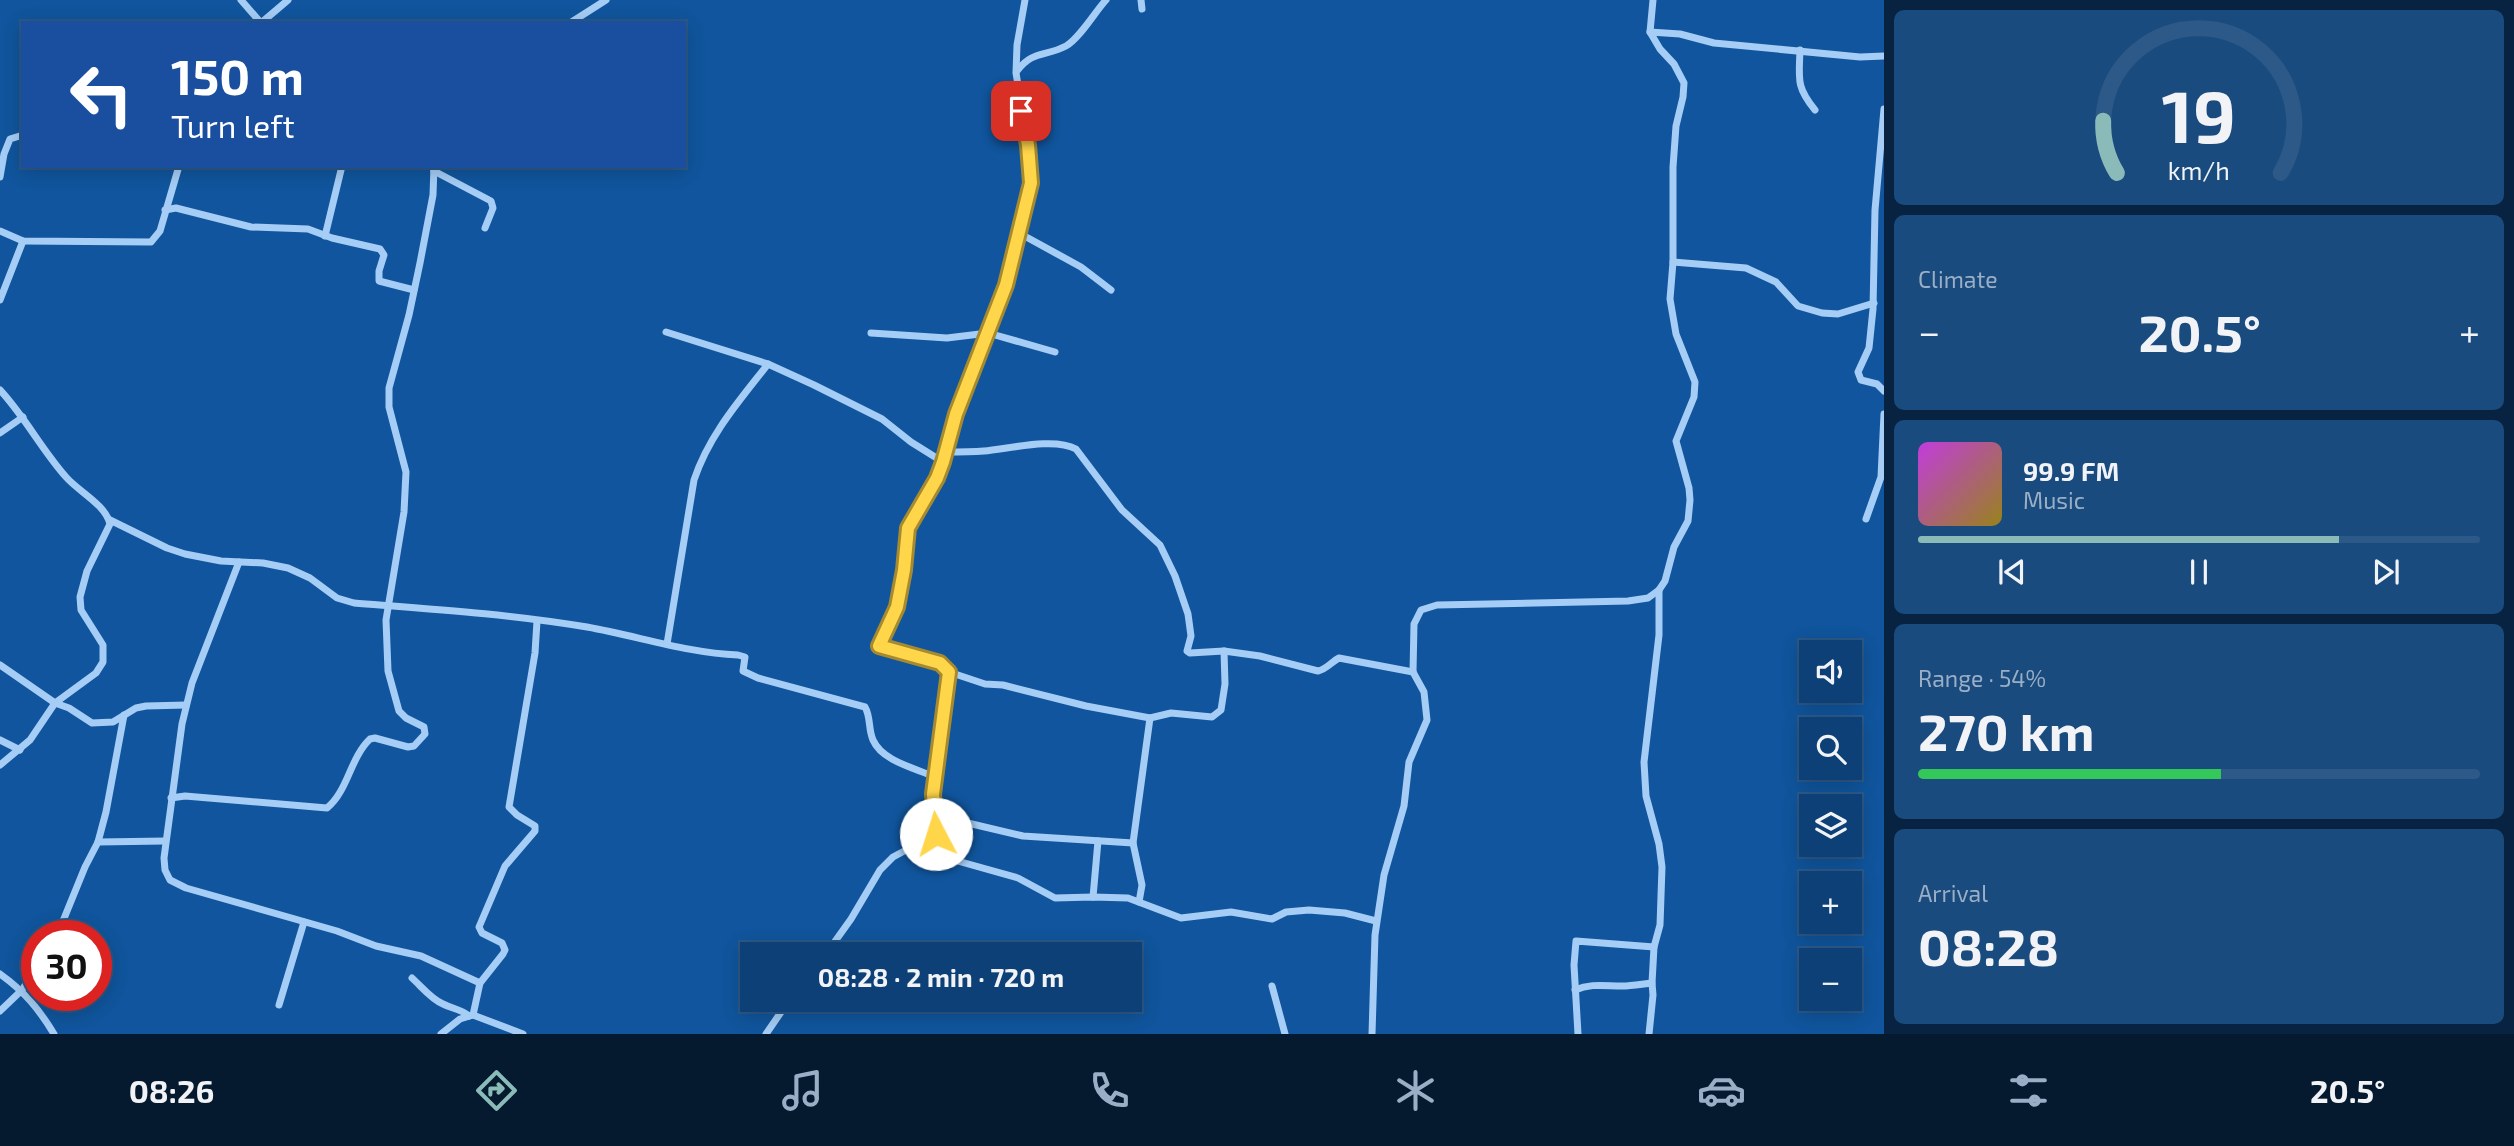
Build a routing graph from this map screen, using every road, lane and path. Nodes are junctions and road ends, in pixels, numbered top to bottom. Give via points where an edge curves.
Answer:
1 (241, 0) edge
2 (288, 0) edge
3 (606, 0) edge
4 (1025, 0) edge
5 (1106, 0) edge
6 (1654, 0) edge
7 (259, 21) edge
8 (263, 21) edge
9 (573, 21) edge
10 (1650, 32) junction
11 (1800, 50) junction
12 (1884, 56) edge
13 (1016, 73) junction
14 (1884, 109) edge
15 (1815, 110) dead end
16 (21, 136) edge
17 (178, 168) edge
18 (342, 168) edge
19 (434, 168) edge
20 (0, 177) edge
21 (166, 210) junction
22 (485, 228) dead end
23 (0, 231) edge
24 (1019, 233) junction
25 (325, 236) junction
26 (23, 241) junction
27 (1673, 262) junction
28 (414, 290) junction
29 (1111, 290) dead end
30 (0, 300) edge
31 (1874, 303) junction
32 (666, 332) dead end
33 (871, 332) dead end
34 (988, 333) junction
35 (1055, 352) dead end
36 (768, 364) junction
37 (0, 390) edge
38 (1884, 391) edge
39 (1884, 414) edge
40 (23, 417) junction
41 (0, 433) edge
42 (945, 452) junction
43 (943, 462) junction
44 (1866, 519) dead end
45 (110, 520) junction
46 (239, 562) junction
47 (1659, 590) junction
48 (388, 606) junction
49 (537, 621) junction
50 (667, 645) junction
51 (1224, 652) junction
52 (0, 665) edge
53 (949, 672) junction
54 (1413, 672) junction
55 (55, 703) junction
56 (186, 705) junction
57 (124, 715) junction
58 (1150, 718) junction
59 (0, 740) edge
60 (20, 750) junction
61 (0, 765) edge
62 (935, 777) junction
63 (171, 798) junction
64 (934, 815) junction
65 (936, 834) junction
66 (165, 841) junction
67 (1098, 841) junction
68 (98, 842) junction
69 (1133, 843) junction
70 (1093, 897) junction
71 (1139, 902) junction
72 (63, 920) edge
73 (1376, 921) junction
74 (304, 922) junction
75 (835, 942) edge
76 (1654, 947) junction
77 (0, 974) edge
78 (412, 978) dead end
79 (480, 983) junction
80 (1651, 983) junction
81 (1272, 986) dead end
82 (21, 989) edge
83 (1575, 990) junction
84 (21, 991) edge
85 (279, 1005) dead end
86 (0, 1011) edge
87 (39, 1011) edge
88 (781, 1012) edge
89 (471, 1015) junction
90 (54, 1034) edge
91 (441, 1034) edge
92 (523, 1034) edge
93 (766, 1034) edge
94 (1285, 1034) edge
95 (1372, 1034) edge
96 (1578, 1034) edge
97 (1649, 1034) edge

1 - 7 street
2 - 8 street
3 - 9 street
4 - 13 street
5 - 13 street via 1074,40 1026,59
6 - 10 street
10 - 11 street
10 - 27 street via 1684,83 1673,167
11 - 12 street
11 - 15 street via 1800,86
13 - 24 street via 1031,168
14 - 31 street via 1875,210
16 - 20 street via 10,139
17 - 21 street
18 - 25 street
19 - 22 street via 491,201
19 - 28 street
21 - 25 street via 176,208 251,227 308,229
21 - 26 street via 151,242
23 - 26 street
24 - 29 street via 1081,267
24 - 34 street
25 - 28 street via 380,248 384,255 379,281
26 - 30 street
27 - 31 street via 1746,268 1776,282 1795,304 1822,313 1838,314
27 - 47 street via 1670,310 1695,382 1676,441 1690,500 1688,521
28 - 48 street via 389,388 406,493
31 - 38 street via 1869,348 1858,372 1861,380
32 - 36 street
33 - 34 street via 947,338
34 - 35 street
34 - 42 street
36 - 43 street via 882,419
36 - 50 street via 702,457 694,480
37 - 40 street
39 - 44 street via 1881,477
40 - 41 street
40 - 45 street via 67,478
42 - 43 street
42 - 51 street via 1049,444 1076,449 1122,510 1160,545 1188,614 1191,636 1186,651
43 - 53 street via 908,528 897,607 879,646 940,663
45 - 46 street via 185,554
45 - 55 street via 80,597 81,610 103,645 103,662 96,673
46 - 48 street via 279,565 310,578 337,598
46 - 56 street
47 - 54 street via 1638,601 1427,607 1414,624
47 - 76 street via 1659,635 1643,762 1662,867 1660,925
48 - 49 street
48 - 63 street via 391,681 401,714 425,730 422,739 408,747 370,739 327,808
49 - 50 street
49 - 79 street via 509,807 535,826 535,831 505,866 480,923 482,933 502,943 505,950
50 - 62 street via 693,652 738,654 745,657 743,671 758,678 865,707 880,752
51 - 54 street via 1318,671 1339,658
51 - 58 street via 1225,684 1216,716 1171,713
52 - 55 street
53 - 58 street via 985,684
53 - 62 street
54 - 73 street via 1424,692 1427,720 1409,762 1404,806 1387,859
55 - 57 street via 92,723 113,722
55 - 60 street
56 - 57 street via 146,706
56 - 63 street
57 - 68 street
58 - 69 street
59 - 60 street
60 - 61 street
62 - 64 street
63 - 66 street
64 - 65 street
64 - 67 street via 1023,836
65 - 70 street via 944,852 954,860 1018,878 1055,898
65 - 75 street via 893,857 880,870
66 - 68 street
66 - 74 street via 165,870 178,885
67 - 69 street
67 - 70 street
68 - 72 street
69 - 71 street via 1142,885
70 - 71 street
71 - 73 street via 1189,919 1231,912 1272,919 1309,910
73 - 95 street
74 - 79 street via 421,956
74 - 85 street
76 - 80 street
76 - 83 street via 1576,941
77 - 82 street
78 - 89 street via 433,998
79 - 89 street
80 - 83 street via 1597,984
80 - 97 street
81 - 94 street
83 - 96 street
84 - 86 street
87 - 90 street
88 - 93 street
89 - 91 street
89 - 92 street

